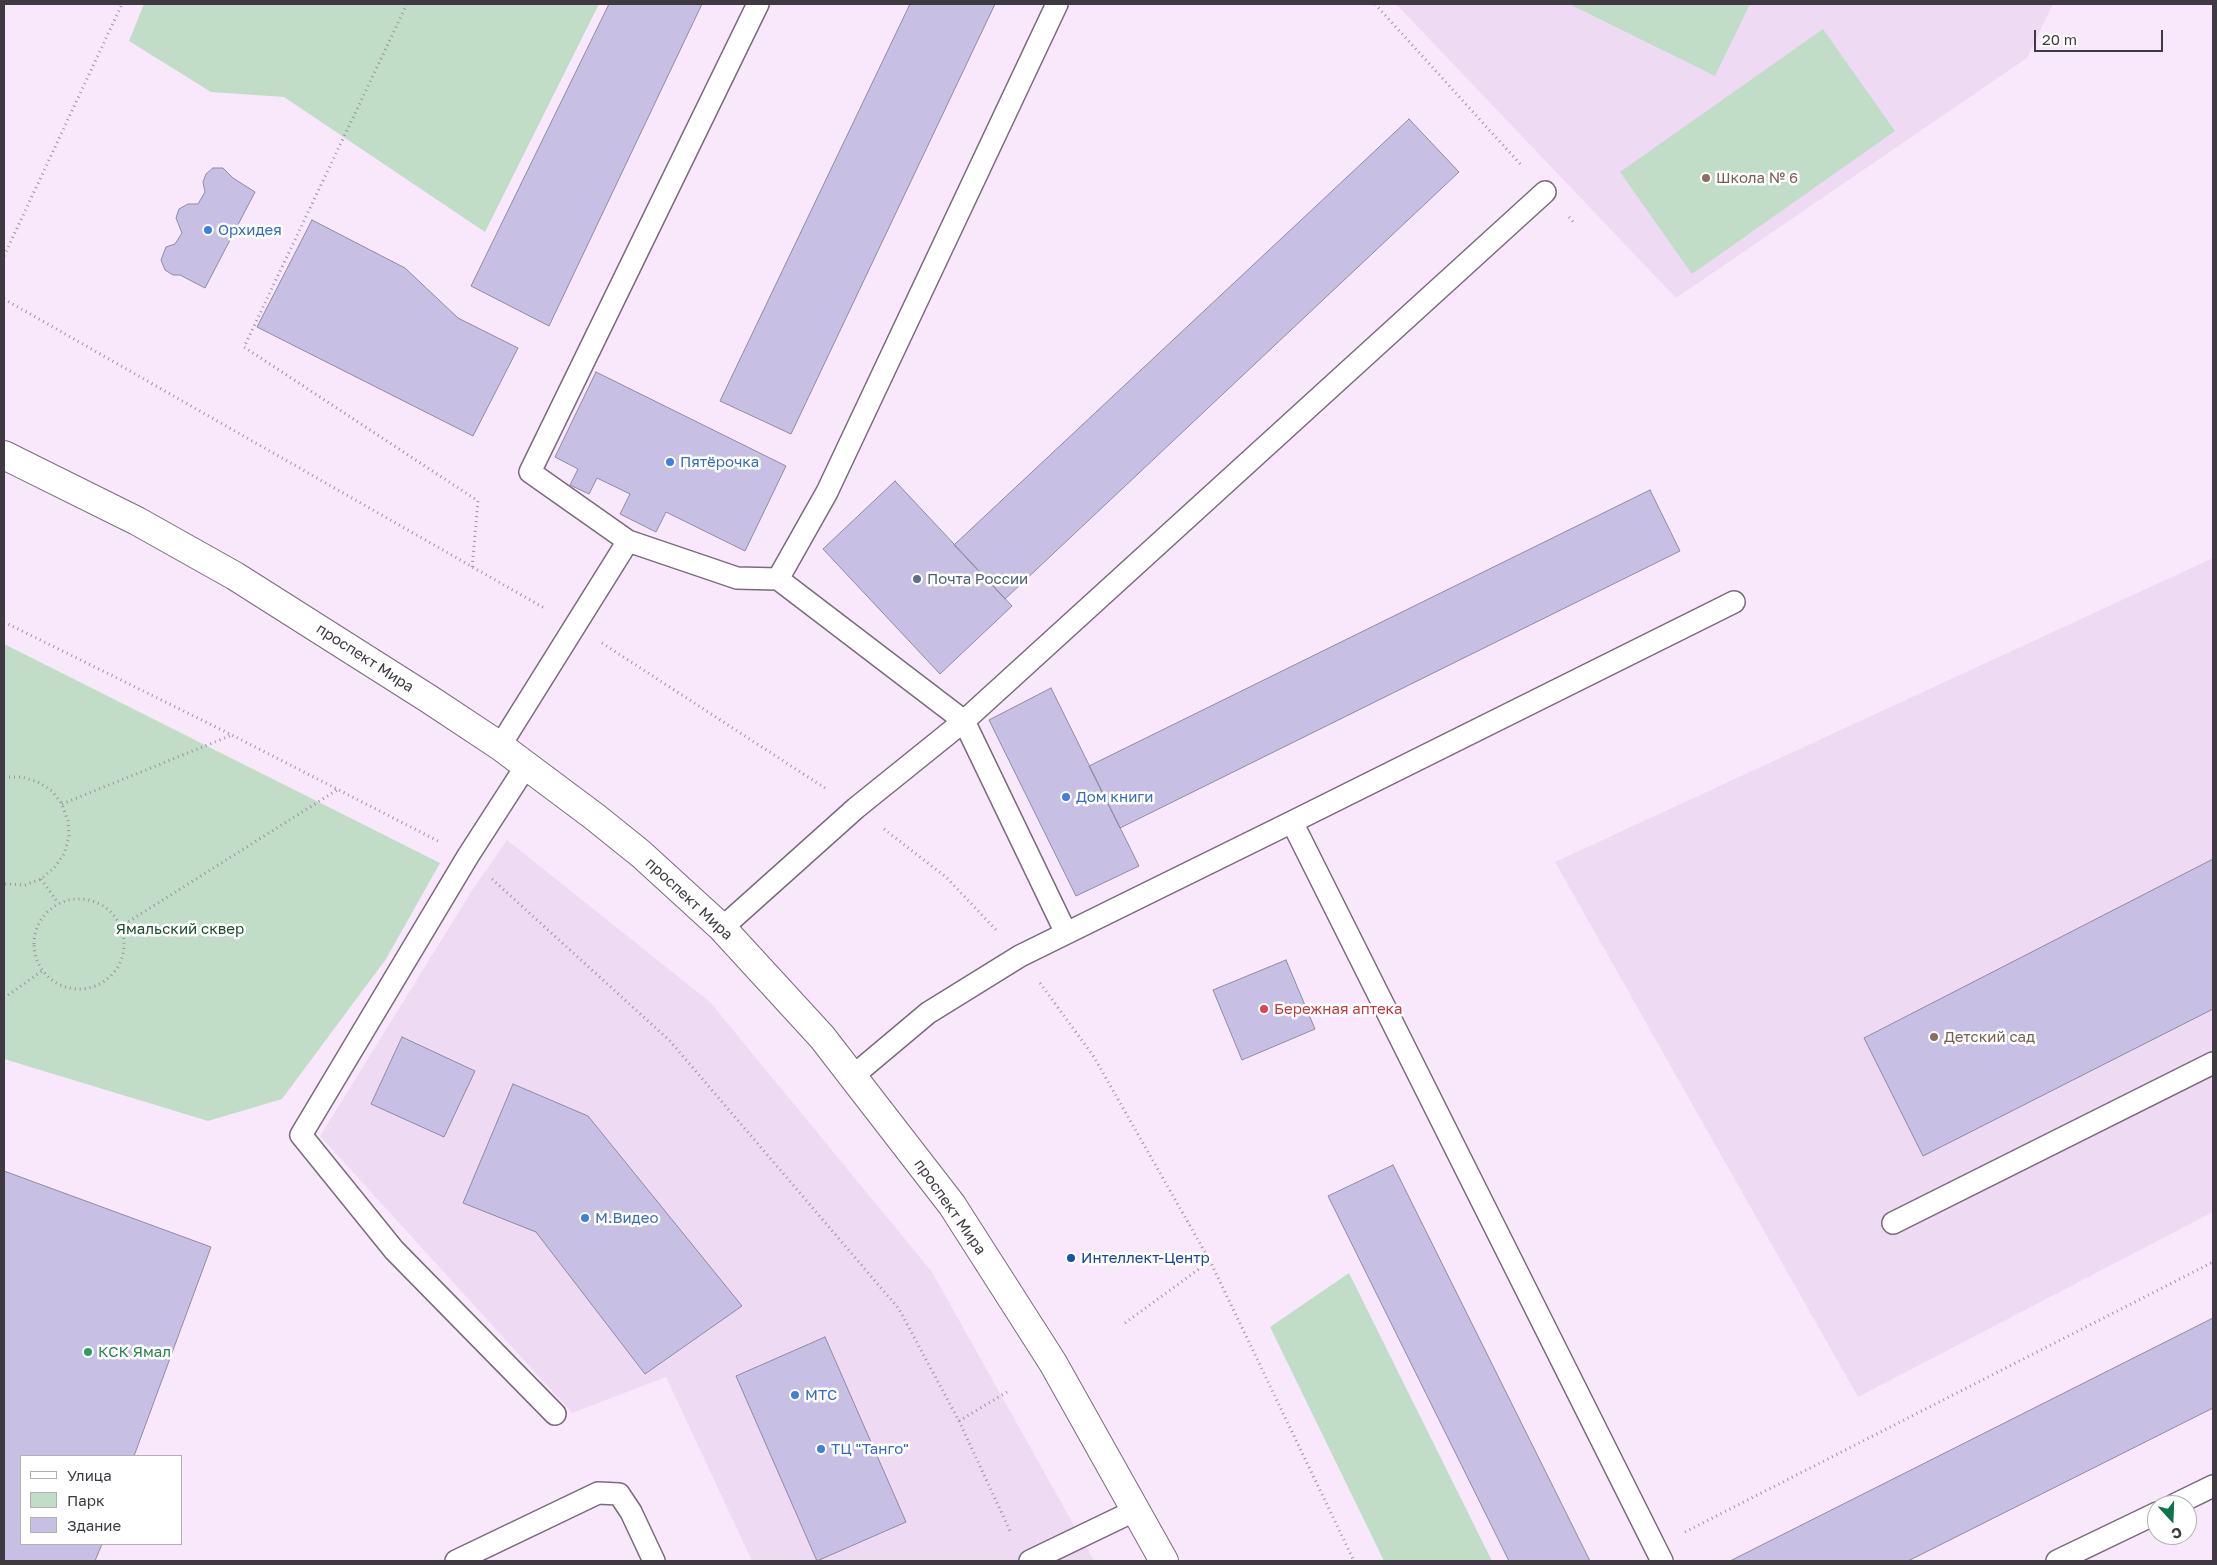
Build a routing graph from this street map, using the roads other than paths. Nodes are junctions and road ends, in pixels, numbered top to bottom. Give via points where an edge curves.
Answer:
1 (758, 4) edge
2 (1057, 4) edge
3 (1545, 192) road end
4 (4, 455) edge
5 (628, 541) junction
6 (778, 579) junction
7 (1734, 602) dead end
8 (964, 721) junction
9 (500, 746) junction
10 (526, 766) junction
11 (1292, 822) junction
12 (722, 928) junction
13 (1066, 933) junction
14 (2213, 1063) edge
15 (853, 1076) junction
16 (1893, 1223) dead end
17 (555, 1414) dead end
18 (2213, 1486) edge
19 (2195, 1495) edge
20 (1136, 1510) junction
21 (2147, 1518) edge
22 (1659, 1554) edge
23 (456, 1561) edge
24 (654, 1561) edge
25 (1030, 1561) edge
26 (1164, 1561) edge
27 (2057, 1561) edge

1 - 5 lane via 530,472
2 - 6 lane via 827,492
3 - 8 lane
4 - 9 main road, проспект Мира via 137,521 235,576
5 - 6 lane via 736,578
5 - 9 lane
6 - 8 lane
7 - 11 lane
8 - 12 lane via 856,808
8 - 13 lane
9 - 10 main road, проспект Мира
10 - 12 main road, проспект Мира via 641,854
10 - 17 lane via 468,856 301,1135 394,1250
11 - 13 lane
11 - 22 lane
12 - 15 main road, проспект Мира via 786,996
13 - 15 lane via 1020,956 928,1013
14 - 16 lane
15 - 20 main road, проспект Мира via 952,1205 1036,1334
18 - 19 lane
20 - 25 lane
20 - 26 main road, проспект Мира
21 - 27 lane
23 - 24 lane via 598,1493 619,1494

